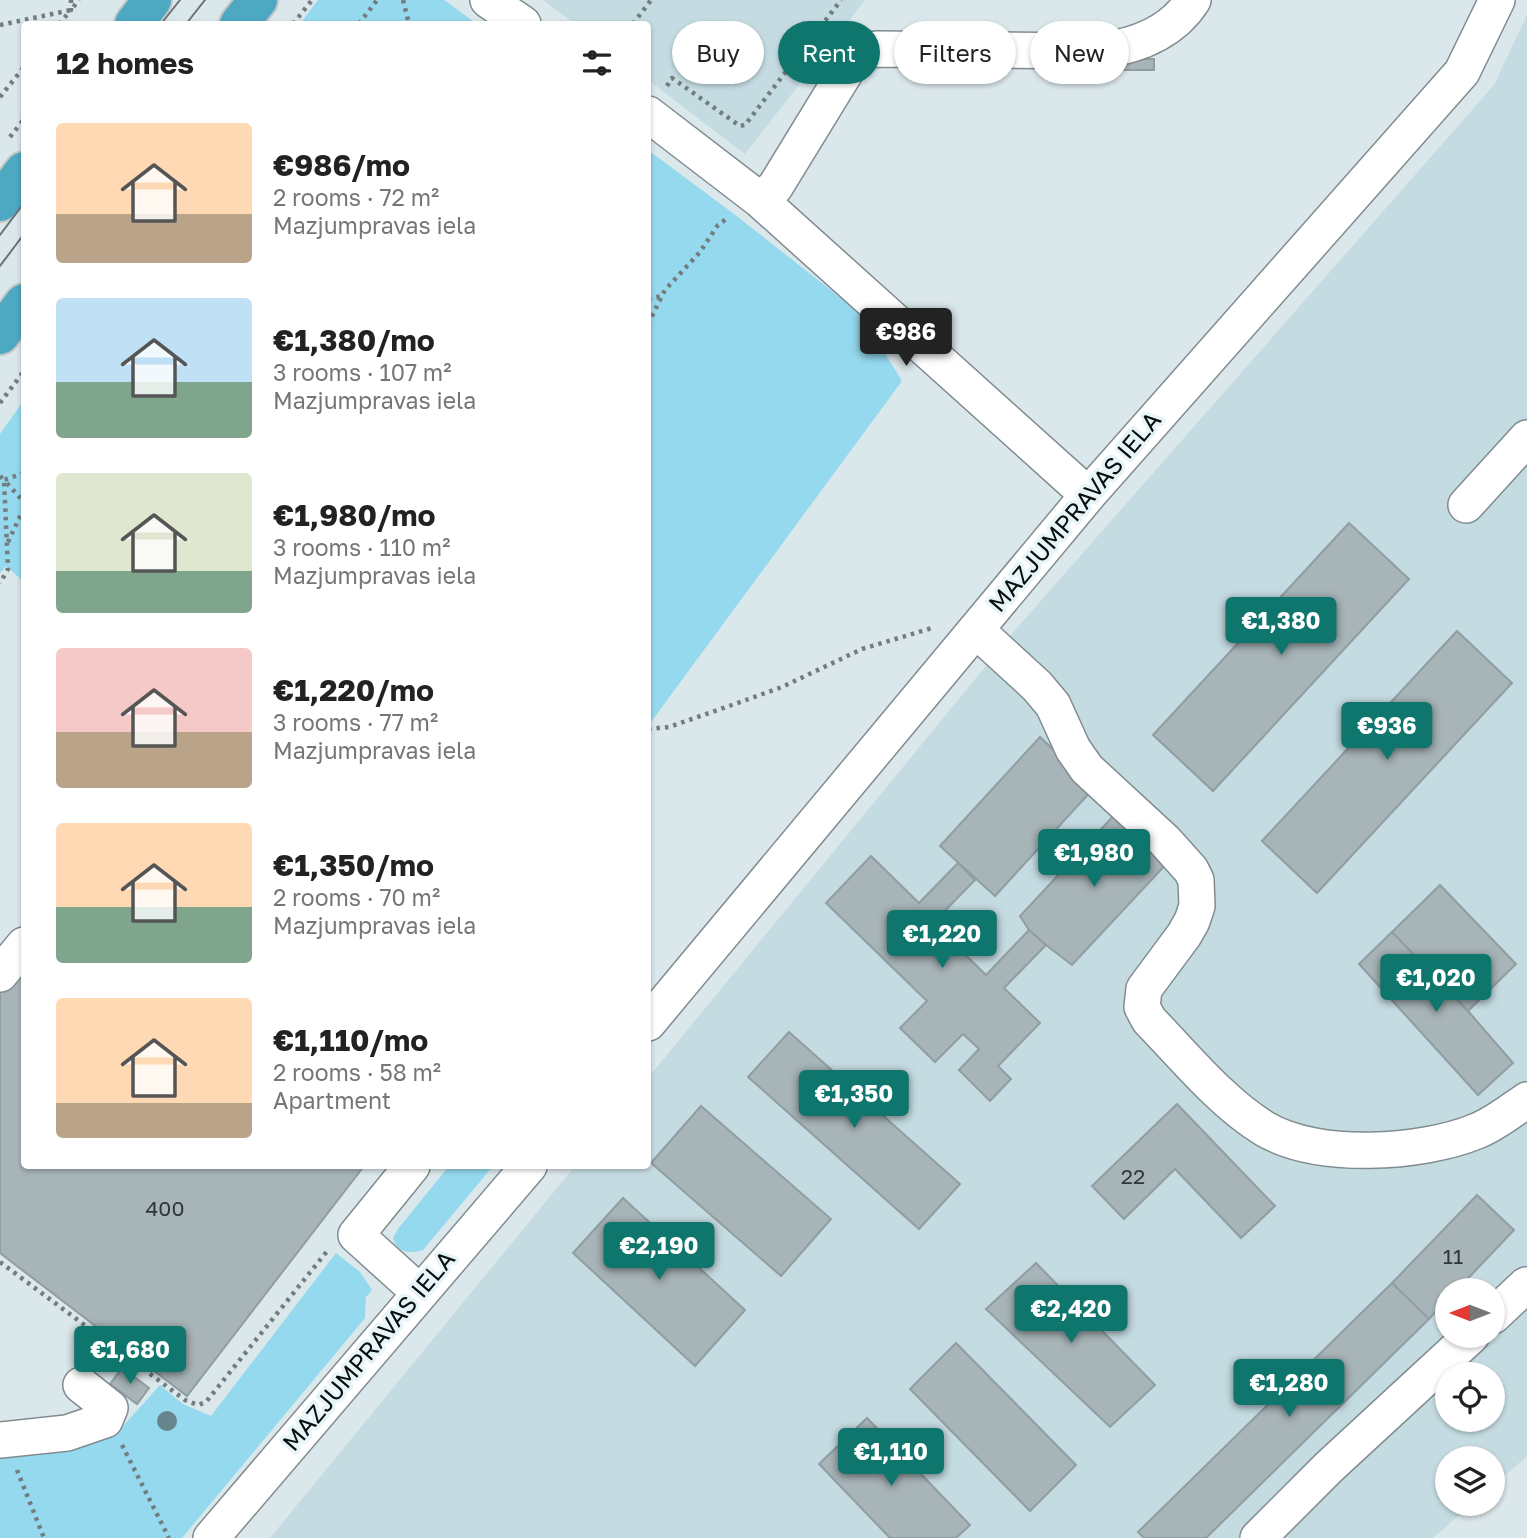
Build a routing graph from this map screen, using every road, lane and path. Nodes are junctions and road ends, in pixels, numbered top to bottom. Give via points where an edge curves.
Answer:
1 (71, 0) edge
2 (79, 0) edge
3 (152, 0) edge
4 (258, 0) edge
5 (312, 0) edge
6 (377, 0) edge
7 (403, 0) edge
8 (488, 0) edge
9 (652, 0) edge
10 (841, 0) edge
11 (1193, 0) edge
12 (1497, 0) edge
13 (71, 10) junction
14 (62, 21) edge
15 (136, 21) edge
16 (241, 21) edge
17 (295, 21) edge
18 (361, 21) edge
19 (408, 21) edge
20 (519, 21) edge
21 (635, 21) edge
22 (0, 25) edge
23 (21, 71) edge
24 (0, 97) edge
25 (654, 104) edge
26 (21, 132) edge
27 (16, 155) edge
28 (760, 200) junction
29 (0, 202) edge
30 (662, 296) junction
31 (651, 298) edge
32 (21, 307) edge
33 (651, 318) edge
34 (0, 335) edge
35 (21, 375) edge
36 (0, 403) edge
37 (1527, 438) edge
38 (21, 474) edge
39 (2, 478) edge
40 (1088, 495) junction
41 (21, 499) edge
42 (1465, 505) dead end
43 (21, 514) edge
44 (7, 544) junction
45 (0, 583) edge
46 (976, 630) junction
47 (651, 729) edge
48 (21, 949) edge
49 (0, 974) edge
50 (651, 1019) edge
51 (1527, 1100) edge
52 (410, 1169) edge
53 (526, 1169) edge
54 (356, 1235) junction
55 (0, 1262) edge
56 (1526, 1285) edge
57 (419, 1292) junction
58 (1505, 1305) edge
59 (1458, 1348) edge
60 (81, 1385) dead end
61 (105, 1420) junction
62 (3, 1440) edge
63 (44, 1538) edge
64 (169, 1538) edge
65 (211, 1538) edge
66 (1258, 1538) edge

1 - 13 path
2 - 13 path
3 - 15 highway
4 - 16 highway
5 - 17 path
6 - 18 path
7 - 19 path
8 - 20 street
9 - 21 path
10 - 25 path via 745,125 713,109 672,78
11 - 28 street via 1162,31 1125,47 1099,51 865,51 853,58 775,187
12 - 40 street, MAZJUMPRAVAS IELA via 1462,72
13 - 14 path
13 - 22 path
23 - 24 path
25 - 28 street
26 - 27 path
27 - 29 highway
28 - 30 path via 718,225
28 - 40 street
30 - 31 path
30 - 33 path
32 - 34 highway
35 - 36 path
37 - 42 street
38 - 39 path
39 - 41 path
39 - 44 path
40 - 46 street, MAZJUMPRAVAS IELA
43 - 44 path
44 - 45 path via 8,569
46 - 47 path via 951,622 862,649 782,687 669,727
46 - 50 street, MAZJUMPRAVAS IELA
46 - 51 street via 1053,705 1087,769 1191,870 1197,906 1184,935 1144,989 1142,1007 1149,1020 1237,1109 1298,1144 1352,1149 1449,1140 1479,1130
48 - 49 street
52 - 54 street
53 - 57 street, MAZJUMPRAVAS IELA
54 - 55 path via 329,1248 206,1402 198,1405 185,1400
54 - 57 street
56 - 58 street
57 - 65 street, MAZJUMPRAVAS IELA
59 - 66 street
60 - 61 street via 110,1408
61 - 62 street via 67,1433
61 - 64 path
62 - 63 path

